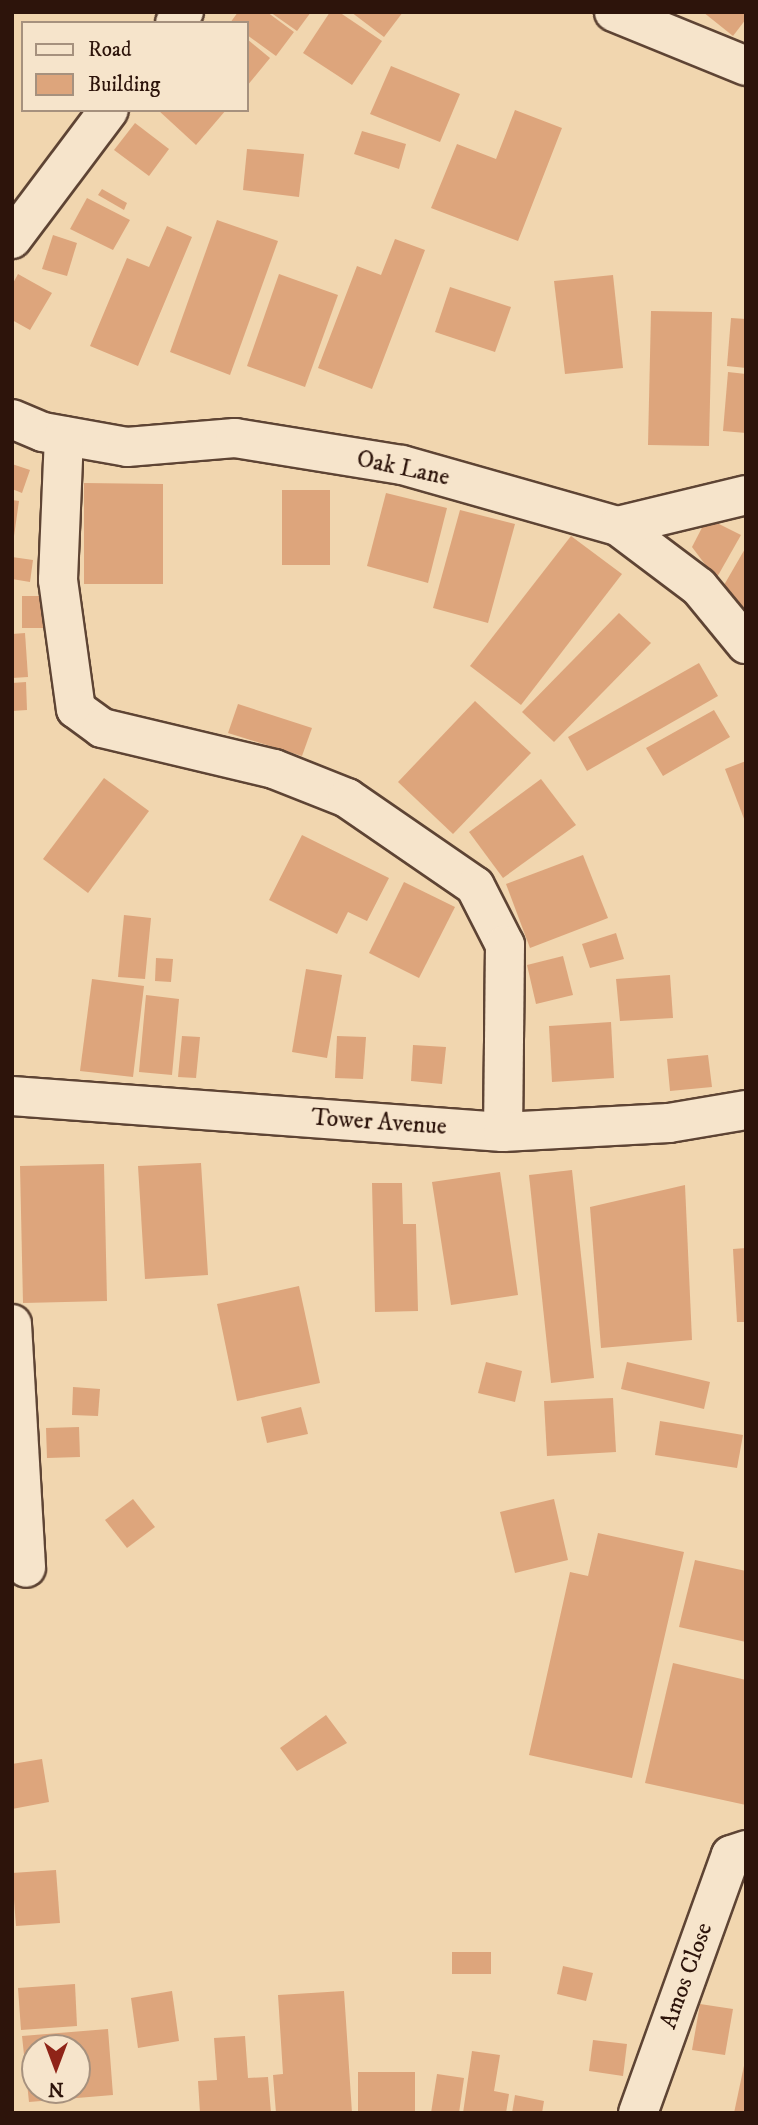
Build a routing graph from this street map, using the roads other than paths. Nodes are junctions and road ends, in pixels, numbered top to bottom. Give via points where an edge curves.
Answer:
1 (614, 12) edge
2 (746, 66) edge
3 (107, 112) edge
4 (12, 239) edge
5 (12, 419) edge
6 (64, 436) junction
7 (746, 495) edge
8 (618, 526) junction
9 (746, 644) edge
10 (12, 1096) edge
11 (746, 1110) edge
12 (503, 1132) junction
13 (12, 1324) edge
14 (26, 1568) dead end
15 (746, 1850) edge
16 (638, 2113) edge

1 - 2 street
3 - 4 street
5 - 6 street, Oak Lane
6 - 8 street, Oak Lane via 127,447 235,439 364,459
6 - 12 street via 58,580 76,709 102,728 274,769 347,798 475,886 505,946
7 - 8 street
8 - 9 street, Oak Lane via 699,587
10 - 12 street, Tower Avenue
11 - 12 street, Tower Avenue via 669,1123
13 - 14 street
15 - 16 street, Amos Close via 731,1855

